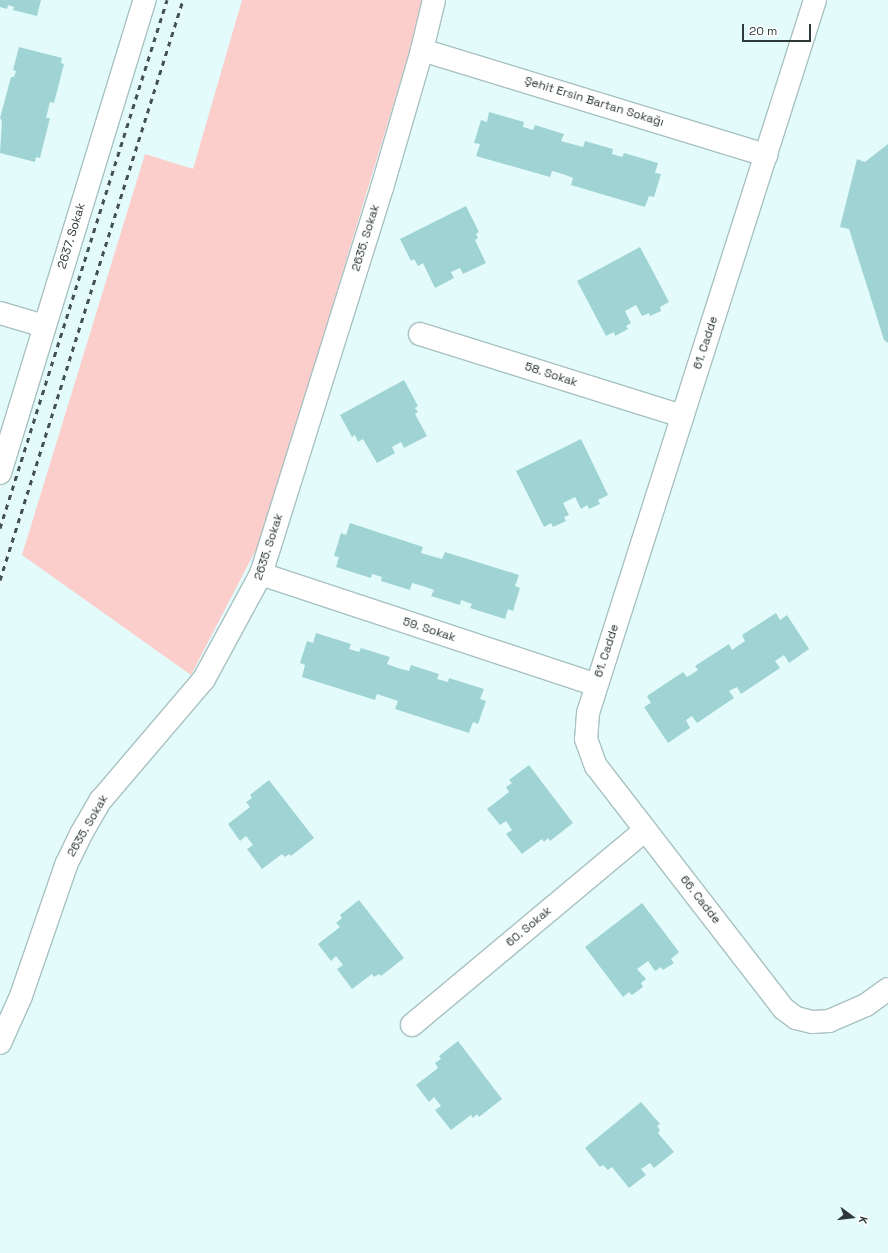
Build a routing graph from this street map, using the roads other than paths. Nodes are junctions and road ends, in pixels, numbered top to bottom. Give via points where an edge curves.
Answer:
1 (145, 0) edge
2 (434, 0) edge
3 (815, 0) edge
4 (422, 50) junction
5 (766, 155) junction
6 (0, 313) edge
7 (44, 326) junction
8 (420, 334) dead end
9 (682, 416) junction
10 (0, 473) edge
11 (261, 574) junction
12 (596, 685) junction
13 (646, 830) junction
14 (888, 989) edge
15 (412, 1025) dead end
16 (0, 1044) edge

1 - 7 street, 2637. Sokak
2 - 4 street, 2635. Sokak
3 - 5 street, 61. Cadde
4 - 5 street, Şehit Ersin Bartan Sokağı
4 - 11 street, 2635. Sokak
5 - 9 street, 61. Cadde
6 - 7 street
7 - 10 street, 2637. Sokak
8 - 9 street, 58. Sokak
9 - 12 street, 61. Cadde
11 - 12 street, 59. Sokak
11 - 16 street, 2635. Sokak via 204,680 101,800 81,834 64,871 21,996
12 - 13 street, 66. Cadde via 586,722 588,748 596,766
13 - 14 street, 66. Cadde via 784,1009 796,1018 812,1022 829,1021 866,1005
13 - 15 street, 60. Sokak

